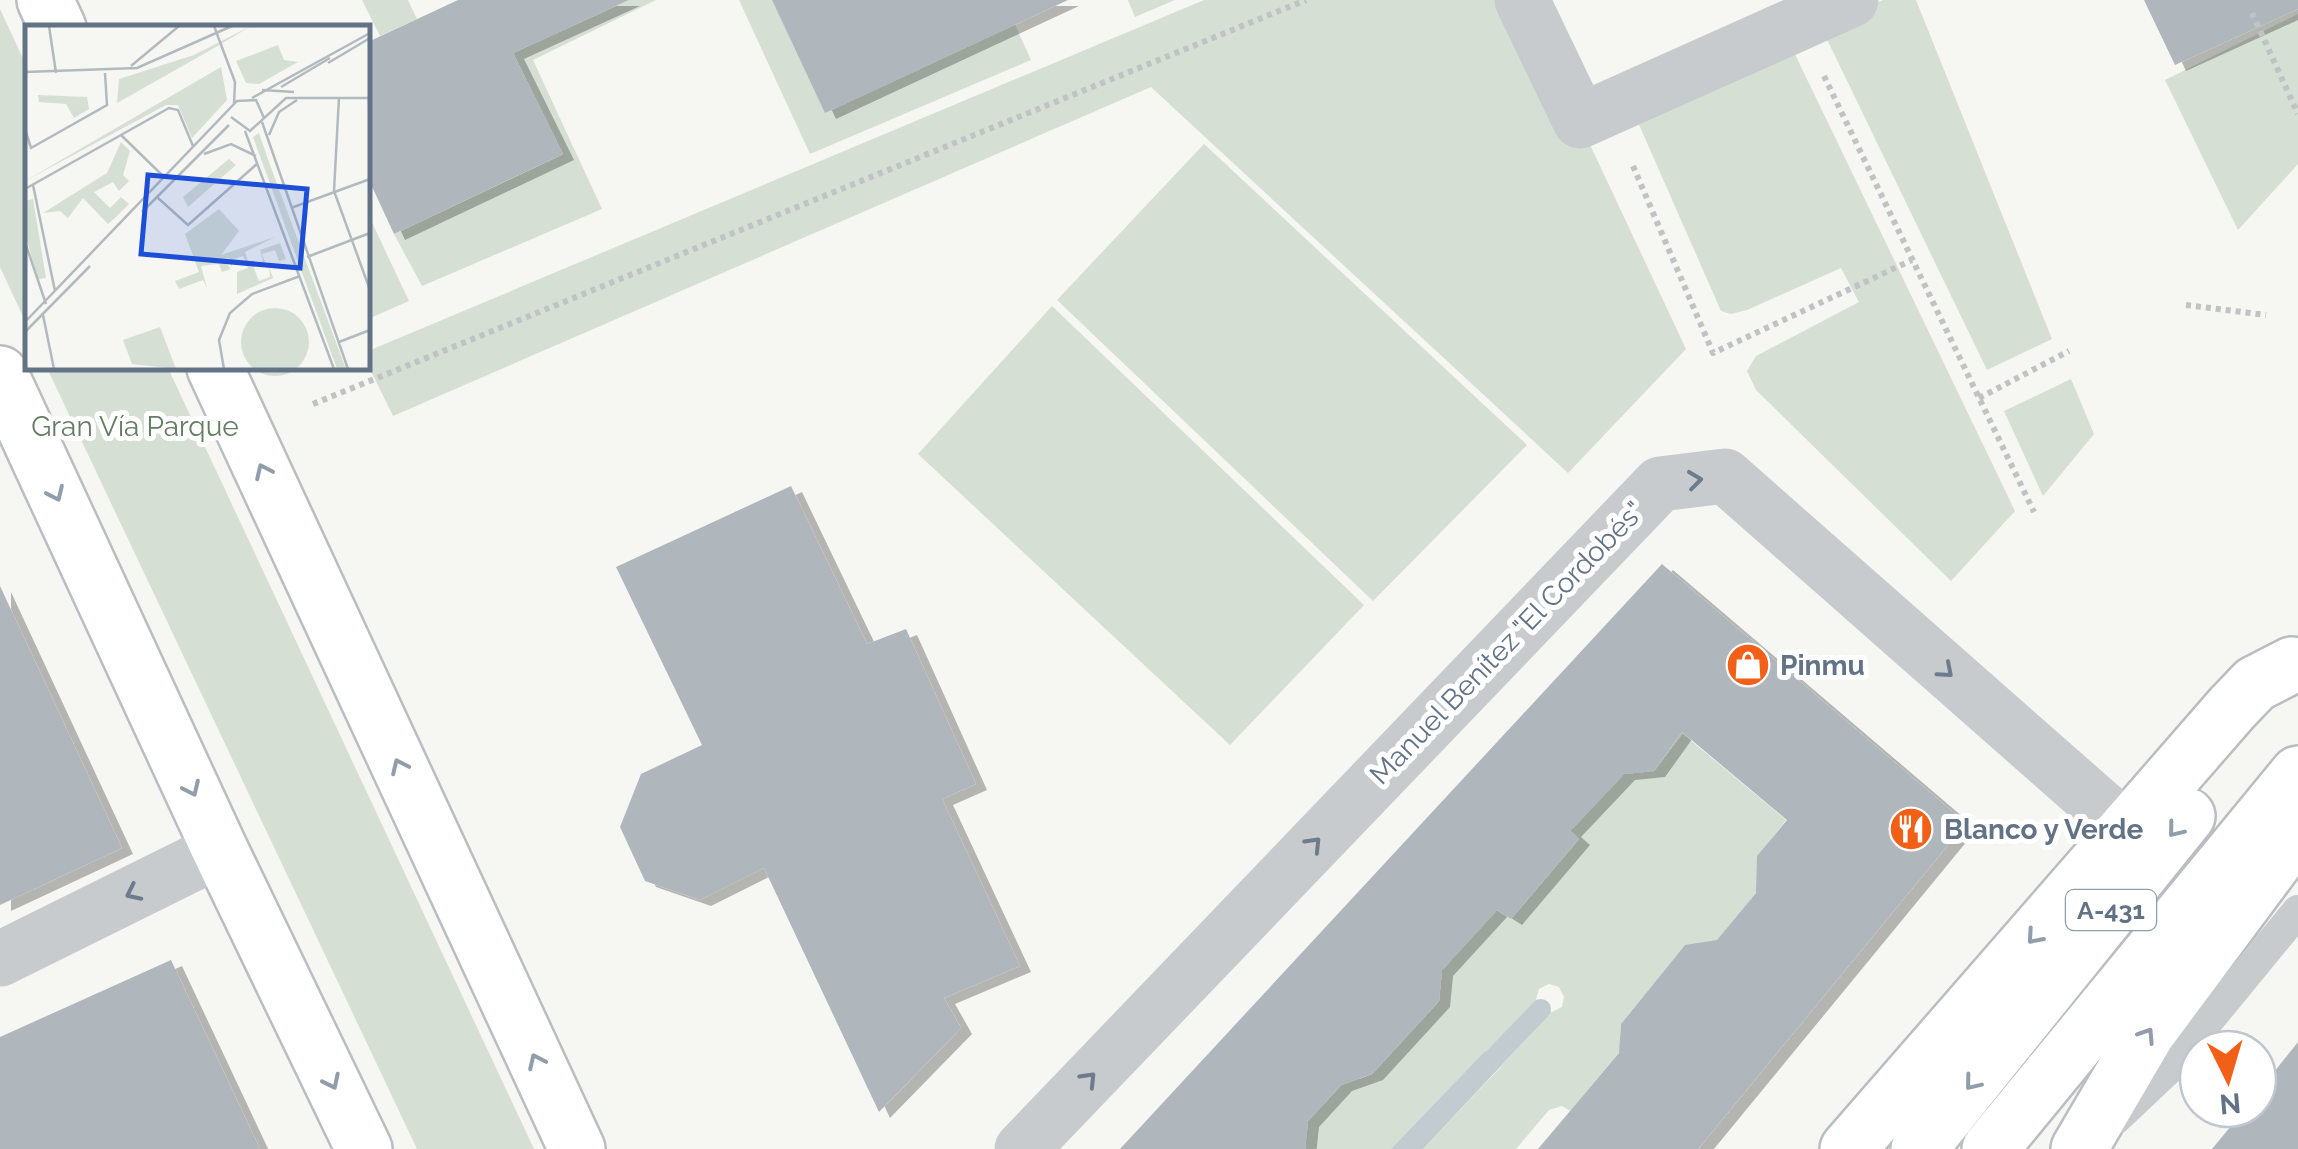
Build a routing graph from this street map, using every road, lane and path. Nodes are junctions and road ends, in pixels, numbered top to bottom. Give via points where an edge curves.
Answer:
1 (45, 0) edge
2 (1306, 0) edge
3 (1522, 0) edge
4 (1851, 0) edge
5 (2252, 13) dead end
6 (1798, 23) junction
7 (57, 25) edge
8 (1608, 110) junction
9 (2298, 114) edge
10 (1912, 260) junction
11 (2186, 306) dead end
12 (2266, 315) dead end
13 (2070, 351) dead end
14 (216, 370) edge
15 (0, 374) edge
16 (1979, 398) junction
17 (313, 404) dead end
18 (2034, 512) dead end
19 (2295, 662) edge
20 (2298, 774) edge
21 (2127, 830) junction
22 (2298, 830) edge
23 (220, 850) junction
24 (2298, 911) edge
25 (0, 959) edge
26 (364, 1149) edge
27 (577, 1149) edge
28 (1022, 1149) edge
29 (1848, 1149) edge
30 (1919, 1149) edge
31 (1990, 1149) edge
32 (2081, 1149) edge

1 - 7 main road
2 - 17 path
3 - 8 street via 1580,121
4 - 6 street
5 - 9 path
6 - 8 street
6 - 10 path
8 - 10 path via 1713,354
10 - 16 path
11 - 12 path
13 - 16 path
27 -> 14 main road
15 -> 23 main road
16 - 18 path
19 - 21 main road via 2254,684
19 -> 30 main road, A-431 via 2254,733
20 - 31 main road, A-431
28 -> 21 street, Manuel Benítez "El Cordobés" via 1660,484 1726,476
21 -> 29 main road
32 -> 22 main road via 2146,1033
23 -> 25 street
23 -> 26 main road
24 - 32 lane via 2169,1068

